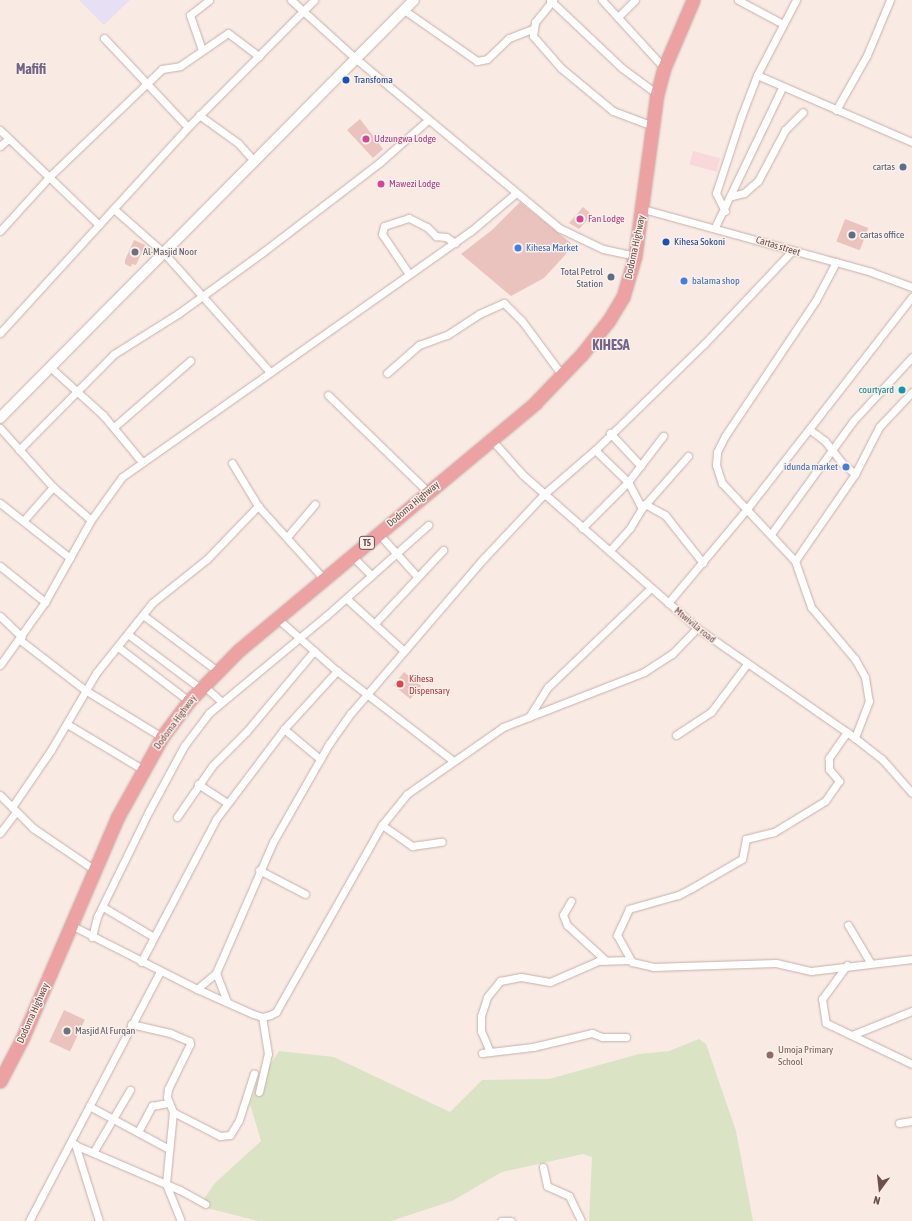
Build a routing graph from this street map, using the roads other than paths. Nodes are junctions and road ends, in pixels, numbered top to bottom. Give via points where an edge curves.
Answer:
1 (209, 0) edge
2 (291, 0) edge
3 (314, 0) edge
4 (414, 0) edge
5 (602, 0) edge
6 (635, 0) edge
7 (694, 0) edge
8 (738, 0) edge
9 (796, 0) edge
10 (890, 0) edge
11 (551, 1) edge
12 (404, 10) junction
13 (302, 11) junction
14 (618, 17) junction
15 (783, 24) junction
16 (532, 29) junction
17 (104, 38) dead end
18 (202, 50) junction
19 (259, 56) junction
20 (355, 58) junction
21 (664, 68) junction
22 (757, 75) junction
23 (145, 83) junction
24 (782, 88) junction
25 (657, 94) junction
26 (836, 110) junction
27 (803, 112) dead end
28 (199, 115) junction
29 (428, 120) junction
30 (653, 126) junction
31 (188, 128) junction
32 (0, 130) edge
33 (8, 138) junction
34 (912, 142) edge
35 (0, 146) edge
36 (255, 162) junction
37 (50, 176) junction
38 (516, 194) junction
39 (732, 196) junction
40 (643, 209) junction
41 (115, 210) junction
42 (725, 211) junction
43 (99, 225) junction
44 (715, 228) junction
45 (0, 231) edge
46 (455, 243) junction
47 (792, 251) junction
48 (164, 253) junction
49 (635, 256) junction
50 (836, 262) junction
51 (409, 274) junction
52 (912, 287) edge
53 (201, 296) junction
54 (912, 297) edge
55 (0, 333) edge
56 (912, 357) edge
57 (190, 361) dead end
58 (50, 367) junction
59 (270, 372) junction
60 (387, 373) dead end
61 (562, 375) junction
62 (79, 390) junction
63 (912, 392) edge
64 (328, 395) dead end
65 (0, 418) edge
66 (114, 427) junction
67 (0, 428) edge
68 (809, 429) junction
69 (610, 433) junction
70 (663, 436) dead end
71 (491, 440) junction
72 (832, 449) junction
73 (19, 450) junction
74 (595, 450) junction
75 (688, 456) dead end
76 (142, 462) junction
77 (232, 463) dead end
78 (641, 466) junction
79 (855, 474) junction
80 (628, 482) junction
81 (54, 487) junction
82 (427, 491) junction
83 (544, 494) junction
84 (0, 503) edge
85 (315, 504) dead end
86 (258, 506) junction
87 (644, 506) junction
88 (746, 510) junction
89 (24, 520) junction
90 (91, 520) junction
91 (428, 525) dead end
92 (582, 528) junction
93 (378, 533) junction
94 (771, 534) junction
95 (287, 536) junction
96 (443, 550) dead end
97 (609, 551) junction
98 (352, 555) junction
99 (396, 555) junction
100 (70, 558) junction
101 (795, 561) junction
102 (703, 563) junction
103 (0, 566) edge
104 (371, 575) junction
105 (416, 575) junction
106 (323, 578) junction
107 (652, 588) junction
108 (347, 598) junction
109 (45, 602) junction
110 (668, 603) junction
111 (143, 615) junction
112 (0, 616) edge
113 (277, 618) junction
114 (375, 623) junction
115 (697, 628) junction
116 (129, 635) junction
117 (300, 638) junction
118 (21, 639) junction
119 (118, 647) junction
120 (314, 651) junction
121 (404, 651) junction
122 (747, 664) junction
123 (0, 665) edge
124 (216, 670) junction
125 (337, 671) junction
126 (202, 687) junction
127 (85, 690) junction
128 (368, 693) junction
129 (189, 701) junction
130 (222, 702) junction
131 (529, 717) junction
132 (67, 724) junction
133 (284, 729) junction
134 (847, 732) junction
135 (676, 735) dead end
136 (162, 737) junction
137 (855, 738) junction
138 (320, 759) junction
139 (452, 760) junction
140 (144, 770) junction
141 (198, 784) junction
142 (912, 793) edge
143 (0, 795) edge
144 (228, 803) junction
145 (14, 809) junction
146 (177, 817) dead end
147 (382, 825) junction
148 (0, 833) edge
149 (442, 842) dead end
150 (95, 870) junction
151 (259, 870) junction
152 (305, 894) dead end
153 (571, 901) dead end
154 (103, 907) junction
155 (71, 925) junction
156 (848, 925) dead end
157 (152, 936) junction
158 (92, 937) junction
159 (912, 959) edge
160 (605, 960) junction
161 (630, 960) junction
162 (141, 962) junction
163 (870, 962) junction
164 (847, 965) junction
165 (160, 971) junction
166 (216, 972) junction
167 (197, 989) junction
168 (227, 1002) junction
169 (912, 1011) edge
170 (262, 1017) junction
171 (131, 1024) junction
172 (852, 1035) junction
173 (626, 1037) dead end
174 (912, 1064) edge
175 (254, 1074) dead end
176 (0, 1081) edge
177 (130, 1090) dead end
178 (258, 1092) dead end
179 (168, 1103) junction
180 (89, 1106) junction
181 (173, 1112) junction
182 (113, 1119) junction
183 (912, 1121) edge
184 (899, 1123) dead end
185 (138, 1132) junction
186 (73, 1138) junction
187 (75, 1145) junction
188 (169, 1149) junction
189 (94, 1151) junction
190 (543, 1167) dead end
191 (166, 1184) junction
192 (205, 1204) dead end
193 (29, 1221) edge
194 (99, 1221) edge
195 (181, 1221) edge
196 (501, 1221) edge
197 (510, 1221) edge
198 (581, 1221) edge

1 - 18 street via 190,16
2 - 13 street
3 - 13 street
4 - 12 street
5 - 14 street
6 - 14 street
7 - 21 highway, Dodoma Highway / T5
8 - 15 street
9 - 15 street
10 - 26 street via 867,55
11 - 16 street
11 - 25 street via 622,68
12 - 16 street via 478,61 487,59 509,38
12 - 20 street
13 - 19 street
13 - 20 street
14 - 21 street
15 - 22 street
16 - 30 street via 533,36 552,60 592,95 613,111
17 - 23 street
18 - 19 street via 231,33
18 - 23 street via 180,66 162,69
19 - 28 street
20 - 29 street
20 - 36 street
21 - 25 highway, Dodoma Highway / T5
22 - 24 street
22 - 42 street via 716,193
23 - 31 street
23 - 37 street
24 - 26 street
24 - 39 street
25 - 30 highway, Dodoma Highway / T5
26 - 34 street
27 - 39 street via 785,130 758,181 744,193
28 - 31 street
28 - 36 street via 238,143
29 - 38 street
29 - 53 street via 349,186
30 - 40 highway, Dodoma Highway / T5
31 - 41 street
32 - 33 street
33 - 35 street
33 - 37 street
36 - 48 street
37 - 43 street
37 - 45 street
38 - 46 street
38 - 49 street via 574,237 603,249
39 - 42 street
40 - 44 street, Cartas street
40 - 49 highway, Dodoma Highway / T5
41 - 43 street
41 - 48 street
42 - 44 street
43 - 55 street
44 - 47 street, Cartas street
46 - 51 street
46 - 51 street via 446,237 436,236 427,227 409,218 384,226 382,234
47 - 50 street, Cartas street
47 - 69 street via 704,344
48 - 53 street
48 - 58 street
49 - 61 highway, Dodoma Highway / T5 via 623,297 608,320
50 - 52 street, Cartas street
50 - 88 street via 816,300 717,452 716,464 722,483
51 - 59 street
53 - 59 street
53 - 62 street via 114,354
54 - 68 street
56 - 72 street
57 - 66 street
58 - 62 street
58 - 65 street
59 - 76 street
60 - 61 street via 419,345 447,335 479,314 504,303 522,322
61 - 71 highway, Dodoma Highway / T5 via 535,403
62 - 66 street
62 - 73 street
63 - 79 street via 883,422
64 - 82 street
66 - 76 street
67 - 73 street
68 - 72 street
68 - 88 street
69 - 74 street
69 - 78 street
70 - 78 street
71 - 82 highway, Dodoma Highway / T5
71 - 83 street, Mtwivila road
72 - 79 street
72 - 94 street
73 - 81 street
74 - 80 street
74 - 83 street
75 - 87 street
76 - 90 street via 122,477
77 - 86 street
78 - 80 street
79 - 101 street
80 - 87 street
80 - 92 street
81 - 89 street
81 - 90 street
82 - 93 highway, Dodoma Highway / T5
83 - 92 street, Mtwivila road
83 - 121 street via 484,558
84 - 89 street
85 - 95 street
86 - 95 street
86 - 111 street via 207,559 157,599
87 - 97 street via 630,528
87 - 102 street via 665,514
88 - 94 street
88 - 102 street
89 - 100 street
90 - 100 street
91 - 99 street
92 - 97 street, Mtwivila road
93 - 98 highway, Dodoma Highway / T5
93 - 99 street
94 - 101 street
95 - 106 street
96 - 105 street
97 - 107 street, Mtwivila road
98 - 104 street
98 - 106 highway, Dodoma Highway / T5
99 - 104 street
99 - 105 street
100 - 109 street
101 - 137 street via 811,607 855,659 868,684 869,701
102 - 110 street
103 - 109 street
104 - 108 street
105 - 114 street
106 - 113 highway, Dodoma Highway / T5
107 - 110 street, Mtwivila road
107 - 131 street via 548,687
108 - 114 street
108 - 117 street
109 - 118 street
110 - 115 street, Mtwivila road
111 - 116 street
111 - 124 street
112 - 118 street
113 - 117 street
113 - 124 highway, Dodoma Highway / T5
114 - 121 street
115 - 122 street, Mtwivila road
115 - 131 street via 672,654 644,672
116 - 119 street
116 - 126 street
117 - 120 street
117 - 130 street
118 - 123 street
118 - 127 street
119 - 127 street
119 - 129 street
120 - 125 street
120 - 141 street
121 - 128 street
122 - 134 street, Mtwivila road
122 - 135 street via 711,712
124 - 126 highway, Dodoma Highway / T5
125 - 128 street
125 - 133 street
126 - 129 highway, Dodoma Highway / T5
126 - 130 street
127 - 132 street
127 - 136 street
128 - 138 street via 338,729
128 - 139 street
129 - 136 highway, Dodoma Highway / T5
130 - 154 street via 209,713 184,746 149,811
131 - 139 street via 503,727
132 - 140 street
132 - 145 street
133 - 138 street
133 - 144 street
134 - 137 street, Mtwivila road
134 - 161 street via 829,758 828,766 839,781 825,801 774,832 746,839 742,859 692,888 678,895 629,909 617,931
136 - 140 highway, Dodoma Highway / T5
137 - 142 street, Mtwivila road via 882,759
138 - 151 street
139 - 147 street via 407,794
140 - 150 highway, Dodoma Highway / T5 via 117,818
141 - 144 street
141 - 146 street
143 - 145 street
144 - 157 street
145 - 148 street
145 - 150 street via 50,842
147 - 149 street via 412,846
147 - 170 street via 276,1012
150 - 155 highway, Dodoma Highway / T5
151 - 152 street
151 - 166 street
153 - 160 street via 565,909 565,920
154 - 157 street
154 - 158 street
155 - 158 street
155 - 176 highway, Dodoma Highway / T5
156 - 163 street
157 - 162 street
158 - 162 street
159 - 163 street
160 - 161 street
160 - 173 street via 550,982 521,977 500,981 487,997 481,1016 481,1031 486,1053 533,1047 592,1033 602,1037
161 - 164 street via 636,964 653,967 776,963 810,971
162 - 165 street
163 - 164 street
164 - 172 street via 821,1002 826,1023
165 - 167 street
165 - 171 street
166 - 167 street
166 - 168 street
167 - 168 street
168 - 170 street
169 - 172 street
170 - 178 street via 268,1054
171 - 179 street via 189,1041 190,1049 168,1089
171 - 180 street
172 - 174 street
175 - 181 street via 239,1120 230,1135 220,1136
177 - 182 street
179 - 181 street
179 - 185 street via 152,1106
180 - 182 street
180 - 186 street
181 - 188 street
182 - 185 street
182 - 189 street
183 - 184 street
185 - 188 street
186 - 187 street
186 - 193 street
187 - 189 street
187 - 194 street
188 - 191 street
189 - 191 street
190 - 198 street via 547,1186 569,1196
191 - 192 street
191 - 195 street
196 - 197 street

